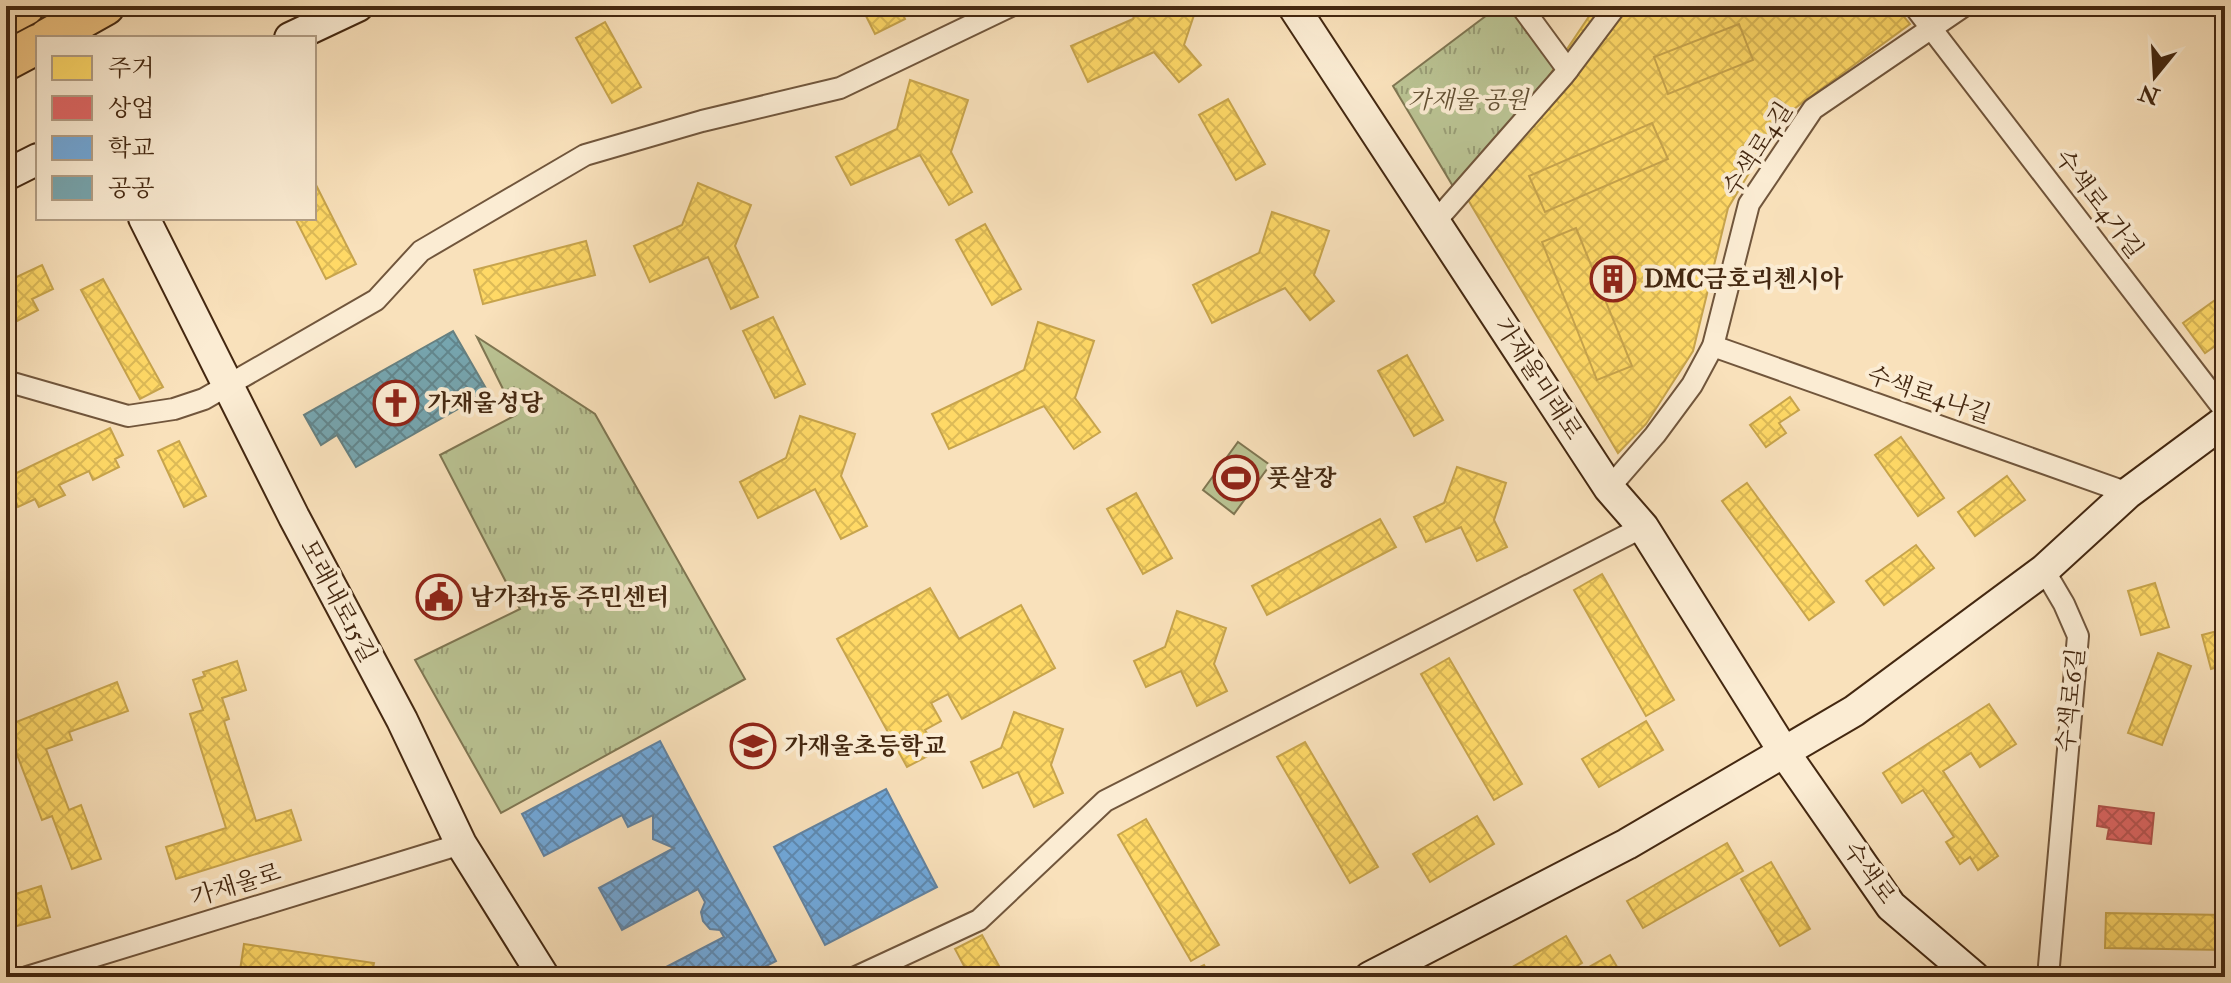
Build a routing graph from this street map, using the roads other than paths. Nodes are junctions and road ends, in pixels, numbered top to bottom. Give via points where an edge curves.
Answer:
1 (27, 6) edge
2 (105, 6) edge
3 (358, 6) edge
4 (1011, 6) edge
5 (1293, 6) edge
6 (1616, 6) edge
7 (1914, 6) edge
8 (1964, 6) edge
9 (1527, 8) edge
10 (6, 16) edge
11 (1933, 28) junction
12 (47, 36) edge
13 (52, 36) edge
14 (294, 36) edge
15 (36, 45) edge
16 (6, 61) edge
17 (1568, 70) junction
18 (36, 160) edge
19 (6, 175) edge
20 (145, 220) edge
21 (1435, 222) junction
22 (1713, 346) junction
23 (6, 381) edge
24 (227, 385) junction
25 (2225, 411) edge
26 (2225, 421) edge
27 (1609, 488) junction
28 (2128, 493) junction
29 (1643, 527) junction
30 (2044, 570) junction
31 (1784, 752) junction
32 (461, 844) junction
33 (27, 977) edge
34 (544, 977) edge
35 (856, 977) edge
36 (1370, 977) edge
37 (1974, 977) edge
38 (2048, 977) edge

1 - 10 highway
1 - 12 main road
2 - 13 highway
3 - 14 main road
4 - 24 street via 840,88 585,155 421,251 376,300
5 - 21 main road, 가재울미래로
6 - 17 street
7 - 11 street, 수색로4가길
8 - 11 street, 수색로4길
9 - 17 street
11 - 22 street, 수색로4길 via 1813,109 1749,204
11 - 25 street, 수색로4가길
15 - 16 highway
17 - 21 street
18 - 19 main road
20 - 24 main road, 모래내로15길
21 - 27 main road, 가재울미래로
22 - 27 street, 수색로4길 via 1692,385
22 - 28 street, 수색로4나길
23 - 24 street via 128,416 174,409
24 - 32 main road, 모래내로15길
26 - 28 main road
27 - 29 main road, 가재울미래로
28 - 30 main road
29 - 31 main road, 가재울미래로
29 - 35 street via 1105,801 979,920
30 - 31 main road via 1854,711
30 - 38 street, 수색로6길 via 2078,636
31 - 36 main road via 1627,844
31 - 37 main road, 수색로 via 1891,906
32 - 33 street, 가재울로
32 - 34 main road, 모래내로15길

